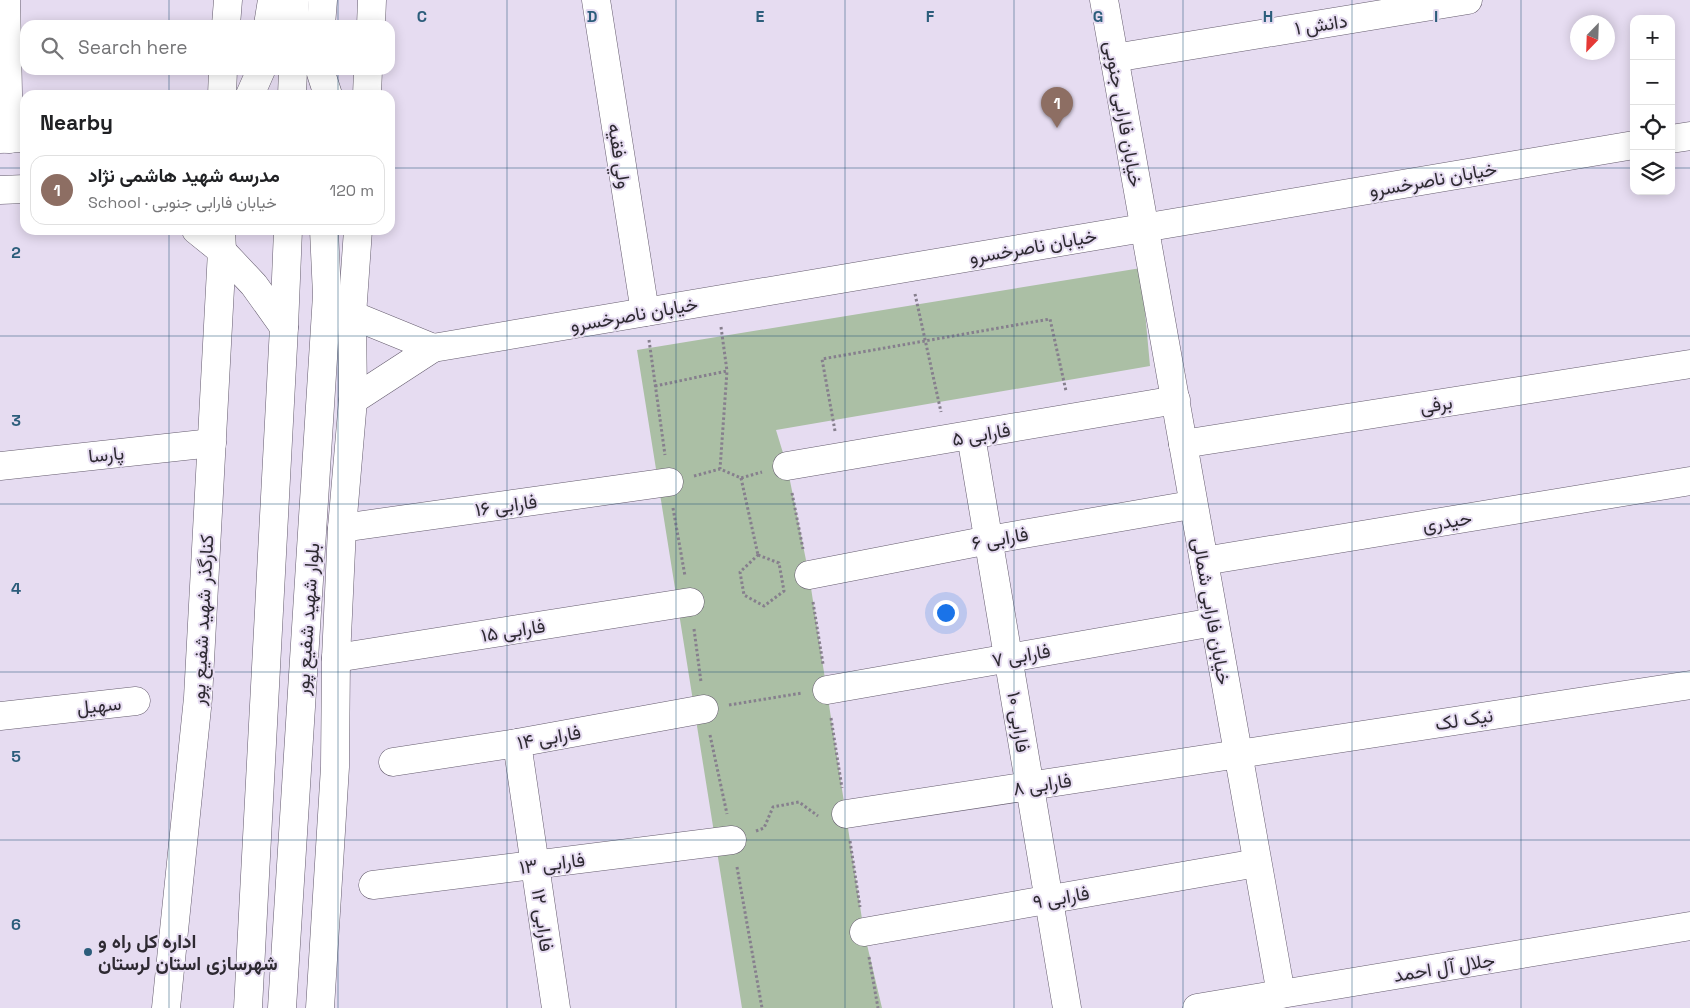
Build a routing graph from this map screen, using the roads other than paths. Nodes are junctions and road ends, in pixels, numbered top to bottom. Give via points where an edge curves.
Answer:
1 (6, 0) edge
2 (228, 0) edge
3 (272, 0) edge
4 (295, 0) edge
5 (323, 0) edge
6 (372, 0) edge
7 (596, 0) edge
8 (1104, 0) edge
9 (1468, 0) edge
10 (226, 20) edge
11 (269, 20) edge
12 (294, 20) edge
13 (321, 20) edge
14 (371, 20) edge
15 (1114, 58) junction
16 (223, 75) edge
17 (259, 75) edge
18 (293, 75) edge
19 (318, 75) edge
20 (320, 75) edge
21 (368, 75) edge
22 (222, 90) edge
23 (252, 90) edge
24 (292, 90) edge
25 (318, 90) edge
26 (326, 90) edge
27 (367, 90) edge
28 (1690, 136) edge
29 (1675, 138) edge
30 (11, 139) edge
31 (1630, 147) edge
32 (20, 189) edge
33 (0, 190) edge
34 (1144, 228) junction
35 (209, 235) edge
36 (288, 235) edge
37 (324, 235) edge
38 (358, 235) edge
39 (222, 240) edge
40 (645, 312) junction
41 (352, 315) junction
42 (284, 327) junction
43 (433, 348) junction
44 (1690, 364) edge
45 (353, 400) junction
46 (1176, 400) junction
47 (959, 438) junction
48 (212, 443) junction
49 (1183, 444) junction
50 (0, 466) edge
51 (787, 466) road end
52 (1690, 481) edge
53 (669, 482) road end
54 (1191, 505) dead end
55 (342, 528) junction
56 (989, 540) junction
57 (1204, 561) junction
58 (808, 575) road end
59 (690, 602) road end
60 (1214, 622) junction
61 (1009, 657) junction
62 (336, 658) junction
63 (1690, 685) edge
64 (827, 690) road end
65 (136, 701) dead end
66 (704, 708) road end
67 (0, 716) edge
68 (517, 743) junction
69 (1238, 753) junction
70 (393, 762) dead end
71 (1030, 785) junction
72 (846, 814) road end
73 (732, 840) road end
74 (1257, 863) junction
75 (534, 865) junction
76 (373, 885) dead end
77 (1049, 899) junction
78 (1690, 926) edge
79 (864, 932) road end
80 (1282, 1001) edge
81 (1235, 1005) edge
82 (166, 1008) edge
83 (248, 1008) edge
84 (282, 1008) edge
85 (320, 1008) edge
86 (556, 1008) edge
87 (1067, 1008) edge
88 (1197, 1008) edge

1 - 30 street
2 - 10 street
3 - 11 street
4 - 12 street
5 - 13 street
6 - 14 street
7 - 40 street, ولي فقيه
8 - 15 street, خیابان فارابی جنوبی
9 - 15 street, دانش ۱
15 - 34 street, خیابان فارابی جنوبی
16 - 22 street
17 - 23 street
18 - 24 street
19 - 25 street
20 - 26 street
21 - 27 street
28 - 29 street
31 - 34 street, خیابان ناصرخسرو
32 - 33 street
34 - 40 street, خیابان ناصرخسرو
34 - 46 street, خیابان فارابی شمالی
35 - 39 street
36 - 42 street, بلوار شهید شفیع پور
37 - 84 street, بلوار شهید شفیع پور via 327,296
38 - 41 street
39 - 42 street
39 - 48 street, کنارگذر شهید شفیع پور
40 - 43 street, خیابان ناصرخسرو
41 - 43 street
41 - 45 street
42 - 83 street, بلوار شهید شفیع پور
43 - 45 street
44 - 49 street, برفی
45 - 55 street
46 - 47 street, فارابی ۵
46 - 49 street, خیابان فارابی شمالی
47 - 51 street, فارابی ۵
47 - 56 street, فارابی ۱۰
48 - 50 street, پارسا
48 - 82 street, کنارگذر شهید شفیع پور via 198,698
49 - 57 street, خیابان فارابی شمالی
52 - 57 street, حیدری
53 - 55 street, فارابی ۱۶
54 - 56 street, فارابی ۶
55 - 62 street
56 - 58 street, فارابی ۶
56 - 61 street, فارابی ۱۰
57 - 60 street, خیابان فارابی شمالی
59 - 62 street, فارابی ۱۵
60 - 61 street, فارابی ۷
60 - 69 street, خیابان فارابی شمالی
61 - 64 street, فارابی ۷
61 - 71 street, فارابی ۱۰
62 - 85 street via 335,767
63 - 69 street, نیک لک
65 - 67 street, سهیل
66 - 68 street, فارابی ۱۴
68 - 70 street, فارابی ۱۴
68 - 75 street, فارابی ۱۲
69 - 71 street, فارابی ۸
69 - 74 street, خیابان فارابی شمالی
71 - 72 street, فارابی ۸
71 - 77 street, فارابی ۱۰
73 - 75 street, فارابی ۱۳
74 - 77 street, فارابی ۹
74 - 80 street, خیابان فارابی شمالی
75 - 76 street, فارابی ۱۳
75 - 86 street, فارابی ۱۲
77 - 79 street, فارابی ۹
77 - 87 street, فارابی ۱۰
78 - 80 street, جلال آل احمد
80 - 81 street, جلال آل احمد
81 - 88 street, جلال آل احمد

